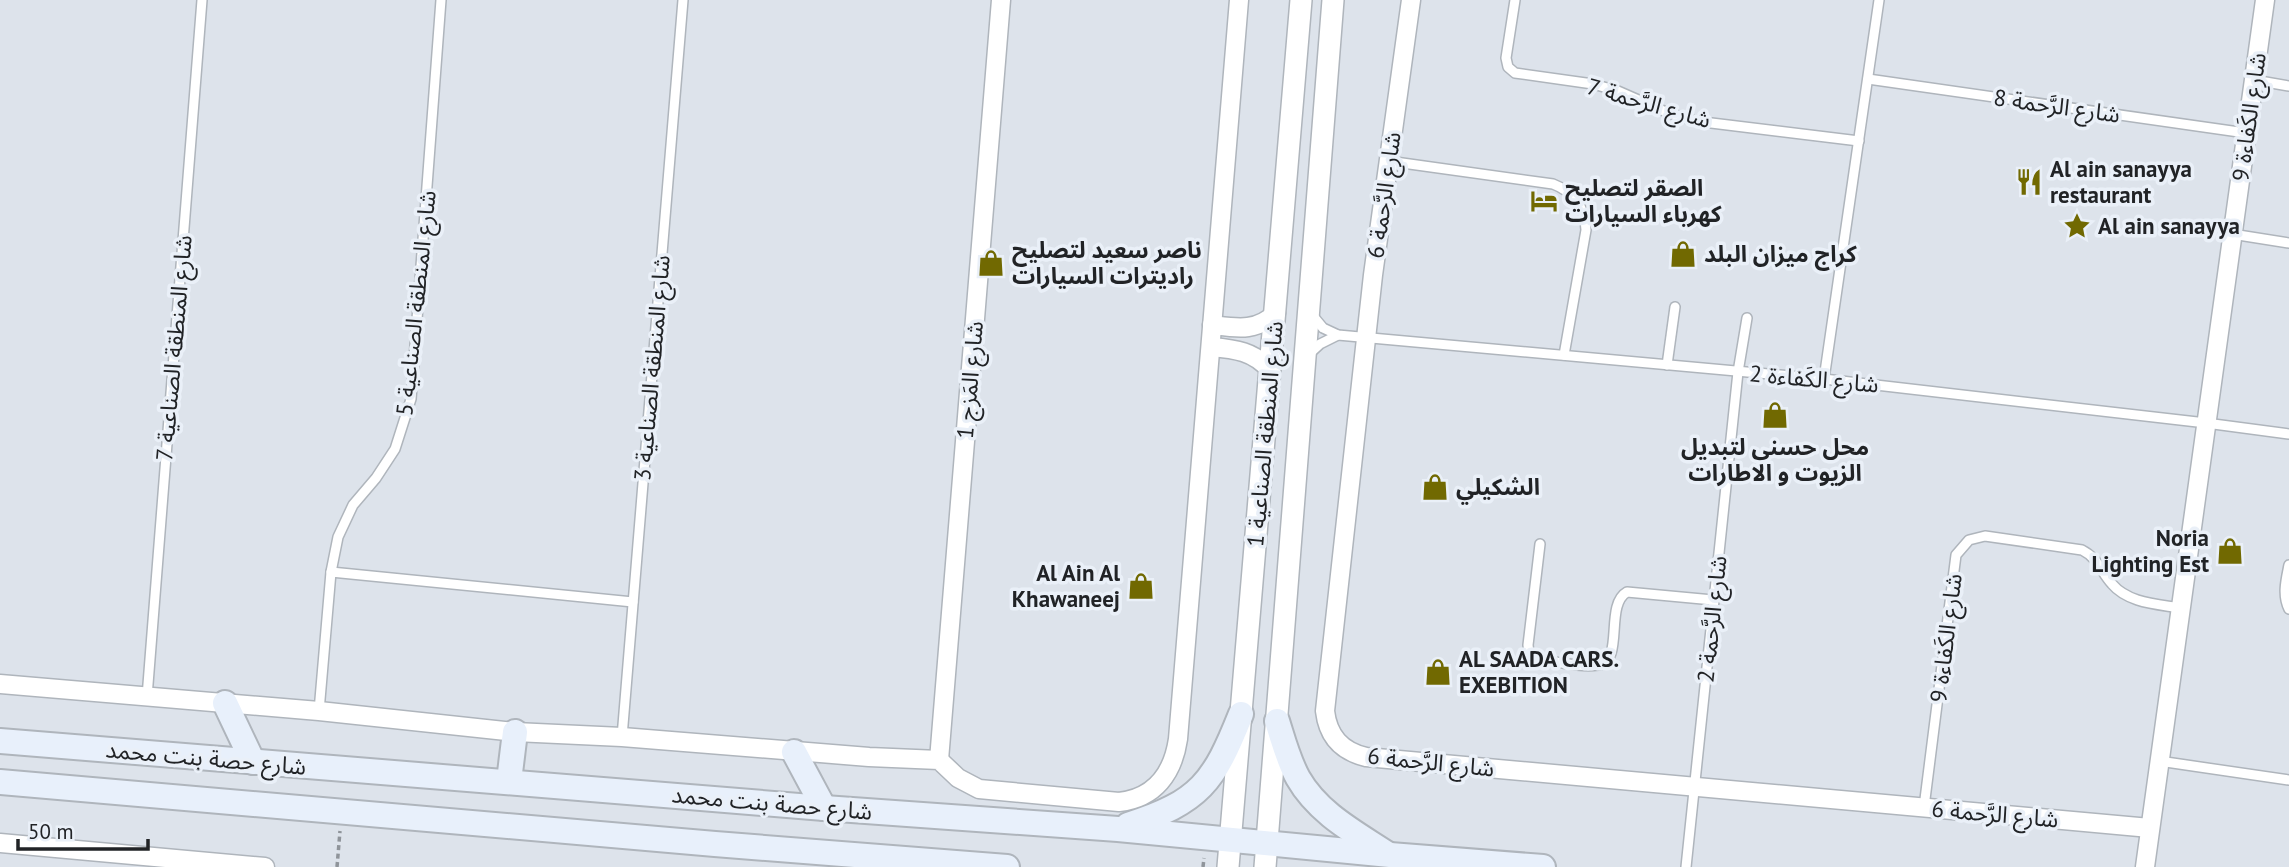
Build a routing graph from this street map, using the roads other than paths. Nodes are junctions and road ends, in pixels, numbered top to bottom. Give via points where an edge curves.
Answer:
1 (202, 0) edge
2 (441, 0) edge
3 (683, 0) edge
4 (1001, 0) edge
5 (1239, 0) edge
6 (1301, 0) edge
7 (1333, 0) edge
8 (1411, 0) edge
9 (1515, 0) edge
10 (1880, 0) edge
11 (2265, 0) edge
12 (1868, 79) junction
13 (2254, 80) junction
14 (2289, 86) edge
15 (1292, 116) junction
16 (2246, 133) junction
17 (1859, 141) junction
18 (1321, 153) junction
19 (1388, 161) junction
20 (2232, 234) junction
21 (2289, 243) edge
22 (1675, 307) dead end
23 (1309, 308) junction
24 (1276, 313) junction
25 (1747, 318) dead end
26 (1212, 325) junction
27 (1338, 335) junction
28 (1366, 337) junction
29 (1210, 347) junction
30 (1564, 355) junction
31 (1305, 358) junction
32 (1667, 365) junction
33 (1271, 371) junction
34 (1738, 372) junction
35 (1824, 379) junction
36 (2206, 423) junction
37 (2289, 434) edge
38 (1540, 544) dead end
39 (2289, 565) edge
40 (331, 572) junction
41 (1713, 600) junction
42 (633, 602) junction
43 (2180, 608) junction
44 (2289, 609) edge
45 (0, 684) edge
46 (147, 697) junction
47 (225, 703) junction
48 (319, 711) junction
49 (1241, 714) junction
50 (1277, 721) junction
51 (515, 732) junction
52 (622, 737) junction
53 (0, 741) edge
54 (794, 752) junction
55 (939, 760) junction
56 (2159, 761) junction
57 (253, 762) junction
58 (2289, 780) edge
59 (509, 781) junction
60 (0, 782) edge
61 (1695, 786) junction
62 (1924, 807) junction
63 (824, 808) junction
64 (2150, 828) junction
65 (1118, 829) junction
66 (1230, 840) junction
67 (0, 843) edge
68 (1266, 855) edge
69 (1390, 855) junction
70 (804, 859) edge
71 (134, 861) edge
72 (265, 867) edge
73 (1007, 867) edge
74 (1228, 867) edge
75 (1543, 867) edge
76 (1686, 867) edge
77 (2145, 867) edge

1 - 46 lane, شارع المنطقة الصناعية 7
2 - 40 lane, شارع المنطقة الصناعية 5 via 411,399 395,449 345,521
3 - 42 lane, شارع المنطقة الصناعية 3
4 - 55 street, شارع المَزج 1
5 - 26 street
6 - 15 street, شارع المنطقة الصناعية 1
7 - 18 street, شارع المنطقة الصناعية 1
8 - 19 street, شارع الرَّحمة 6
9 - 17 lane, شارع الرَّحمة 7 via 1506,58 1515,73 1606,87 1695,121
10 - 12 lane
11 - 13 street, شارع الكَفاءة 9
12 - 16 lane, شارع الرَّحمة 8
12 - 17 lane
13 - 14 lane
13 - 16 street, شارع الكَفاءة 9
15 - 18 street via 1301,144
15 - 24 street, شارع المنطقة الصناعية 1
16 - 20 street, شارع الكَفاءة 9
17 - 35 lane
18 - 23 street, شارع المنطقة الصناعية 1
19 - 28 street, شارع الرَّحمة 6
19 - 30 lane via 1553,184 1574,197 1586,230
20 - 21 lane
20 - 36 street, شارع الكَفاءة 9
22 - 32 lane
23 - 27 lane via 1323,328
23 - 31 street, شارع المنطقة الصناعية 1
24 - 26 street via 1252,328
24 - 33 street, شارع المنطقة الصناعية 1
25 - 34 lane, شارع الرَّحمة 2
26 - 29 street
27 - 28 lane, شارع الكَفاءة 2
27 - 31 lane
28 - 30 lane, شارع الكَفاءة 2
28 - 61 street, شارع الرَّحمة 6 via 1325,711 1331,733 1355,754 1366,757
29 - 33 street via 1251,354
29 - 55 street via 1178,739 1164,779 1148,793 1119,802 1004,793 968,785
30 - 32 lane, شارع الكَفاءة 2
31 - 50 street, شارع المنطقة الصناعية 1
32 - 34 lane, شارع الكَفاءة 2
33 - 49 street, شارع المنطقة الصناعية 1
34 - 35 lane, شارع الكَفاءة 2
34 - 41 lane, شارع الرَّحمة 2
35 - 36 lane, شارع الكَفاءة 2
36 - 37 lane, شارع الكَفاءة 2
36 - 43 street, شارع الكَفاءة 9
38 - 41 lane via 1528,645 1537,659 1596,666 1606,662 1617,602 1627,593
39 - 44 lane via 2285,592
40 - 42 lane
40 - 48 lane, شارع المنطقة الصناعية 5
41 - 61 lane, شارع الرَّحمة 2
42 - 52 lane, شارع المنطقة الصناعية 3
43 - 56 street, شارع الكَفاءة 9
43 - 62 lane, شارع الكَفاءة 9 via 2121,593 2094,558 2082,551 1985,536 1969,540 1956,555
45 - 46 street
46 - 47 street
47 - 48 street
47 - 57 main road
48 - 51 street
49 - 65 main road via 1220,763 1197,791 1171,810
49 - 66 street, شارع المنطقة الصناعية 1
50 - 68 street, شارع المنطقة الصناعية 1
50 - 69 main road via 1307,792 1331,817
51 - 52 street
51 - 59 main road
52 - 54 street
53 - 57 main road, شارع حصة بنت محمد
54 - 55 street
54 - 63 main road
56 - 58 lane
56 - 64 street, شارع الكَفاءة 9
57 - 59 main road, شارع حصة بنت محمد
59 - 63 main road, شارع حصة بنت محمد
60 - 70 main road, شارع حصة بنت محمد
61 - 62 street, شارع الرَّحمة 6
61 - 76 lane, شارع الرَّحمة 2
62 - 64 street, شارع الرَّحمة 6
63 - 65 main road, شارع حصة بنت محمد
64 - 77 street, شارع الكَفاءة 9
65 - 66 main road, شارع حصة بنت محمد
66 - 68 main road, شارع حصة بنت محمد
66 - 74 street, شارع المنطقة الصناعية 1
67 - 71 street
68 - 69 main road, شارع حصة بنت محمد
69 - 75 main road, شارع حصة بنت محمد
70 - 73 main road, شارع حصة بنت محمد
71 - 72 street

